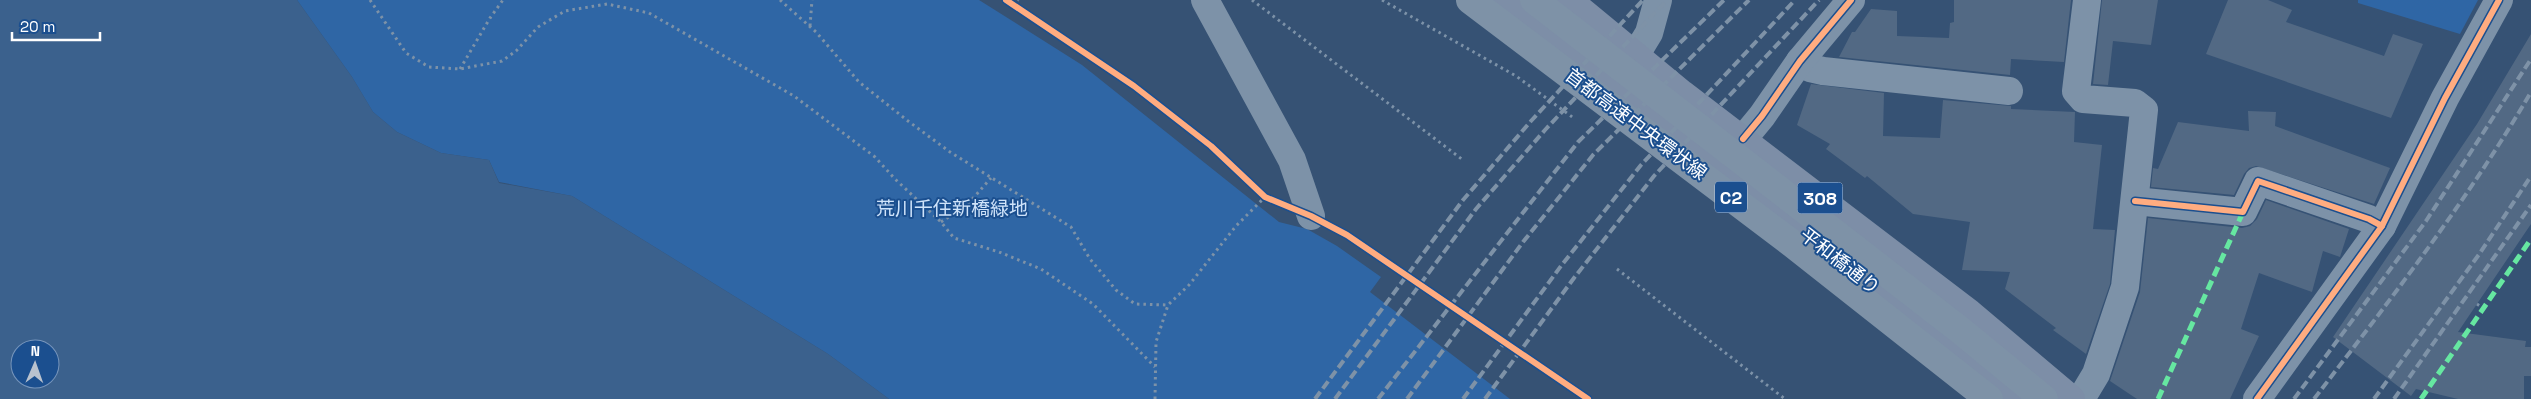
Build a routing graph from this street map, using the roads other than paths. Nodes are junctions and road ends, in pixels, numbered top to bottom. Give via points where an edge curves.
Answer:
1 (1205, 0) edge
2 (1470, 0) edge
3 (1496, 0) edge
4 (1534, 0) edge
5 (1568, 0) edge
6 (1658, 0) edge
7 (1851, 0) edge
8 (2087, 0) edge
9 (2500, 0) edge
10 (1635, 56) junction
11 (1800, 60) junction
12 (2009, 91) dead end
13 (1743, 139) junction
14 (2135, 201) junction
15 (1311, 216) road end
16 (2382, 226) junction
17 (1989, 399) edge
18 (2013, 399) edge
19 (2044, 399) edge
20 (2071, 399) edge
21 (2081, 399) edge
22 (2257, 399) edge

1 - 15 street via 1292,160
2 - 17 highway, 首都高速中央環状線 / C2, bridge via 1782,236
3 - 18 main road, 平和橋通り / 308 via 1658,119
4 - 19 highway, 首都高速中央環状線 / C2, bridge via 1960,330
5 - 10 main road, 平和橋通り / 308
6 - 10 street via 1649,32
7 - 11 street
8 - 14 street via 2076,91 2083,100 2135,103 2144,110
9 - 16 street via 2445,98
10 - 13 main road, 平和橋通り / 308
11 - 12 street via 1810,68 1823,71
11 - 13 street
13 - 20 main road, 平和橋通り / 308 via 1969,313
14 - 16 street via 2243,212 2258,180
14 - 21 street via 2125,287 2096,374
16 - 22 street

